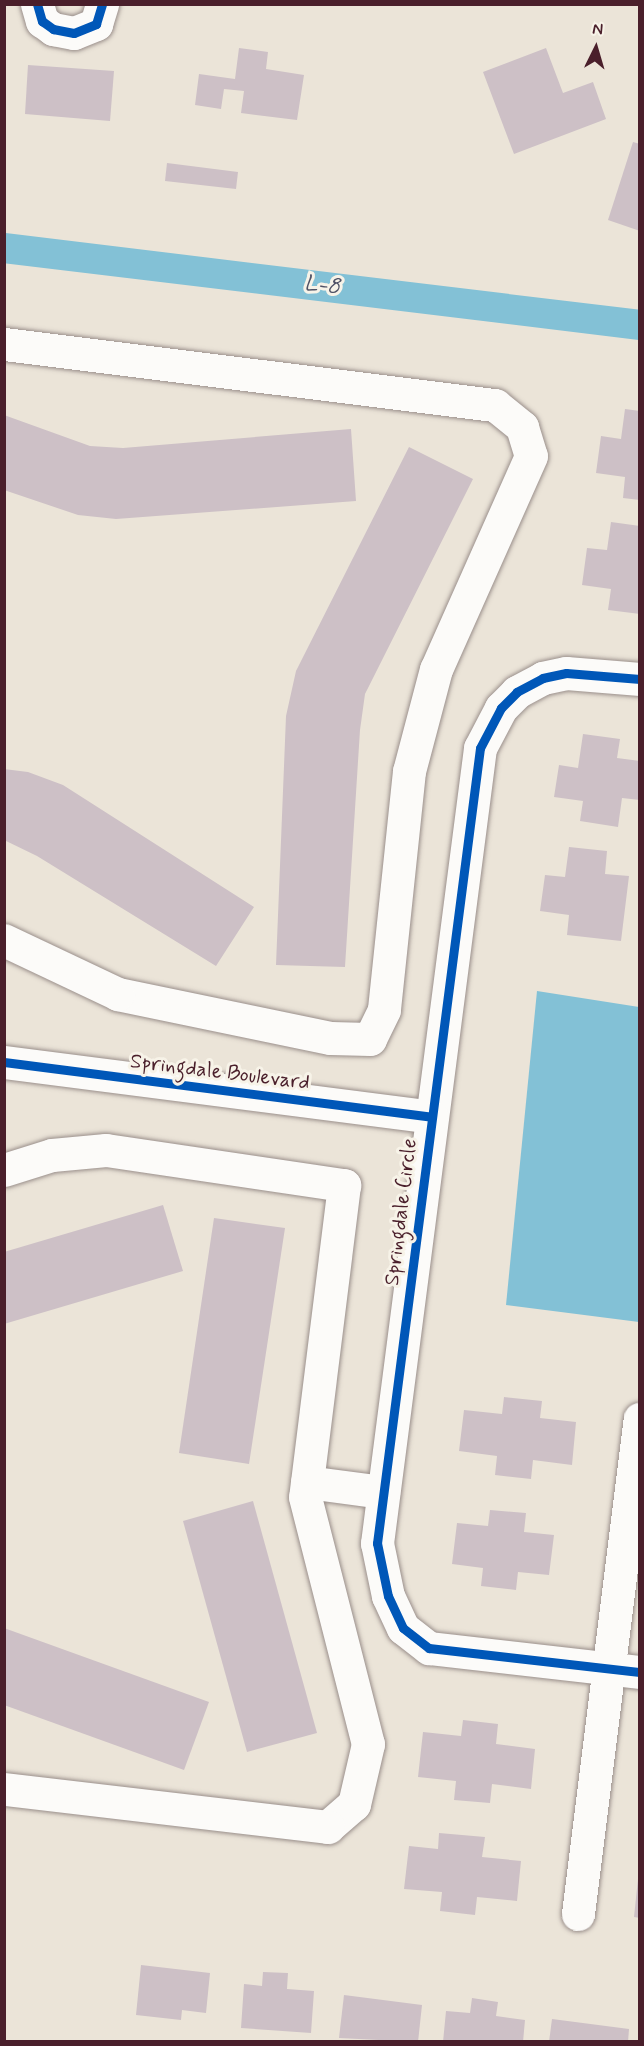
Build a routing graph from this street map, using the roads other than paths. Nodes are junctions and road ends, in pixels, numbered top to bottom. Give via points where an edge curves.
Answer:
1 (37, 4) edge
2 (102, 4) edge
3 (4, 344) edge
4 (639, 680) edge
5 (4, 940) edge
6 (4, 1062) edge
7 (431, 1117) junction
8 (4, 1170) edge
9 (639, 1419) edge
10 (307, 1482) junction
11 (384, 1492) junction
12 (625, 1670) edge
13 (4, 1789) edge
14 (578, 1914) dead end

1 - 2 street via 42,21 52,29 74,33 96,24
3 - 5 street via 495,405 522,427 531,456 436,669 409,771 384,1010 370,1039 330,1038 118,994
4 - 7 street, Springdale Circle via 566,674 543,678 517,692 488,726 480,748
6 - 7 street, Springdale Boulevard
7 - 11 street, Springdale Circle
8 - 10 street via 52,1155 106,1150 344,1185
9 - 12 street
10 - 11 street
10 - 13 street via 305,1497 368,1744 354,1804 328,1827
11 - 12 street, Springdale Circle via 377,1543 388,1596 403,1628 429,1648
12 - 14 street

